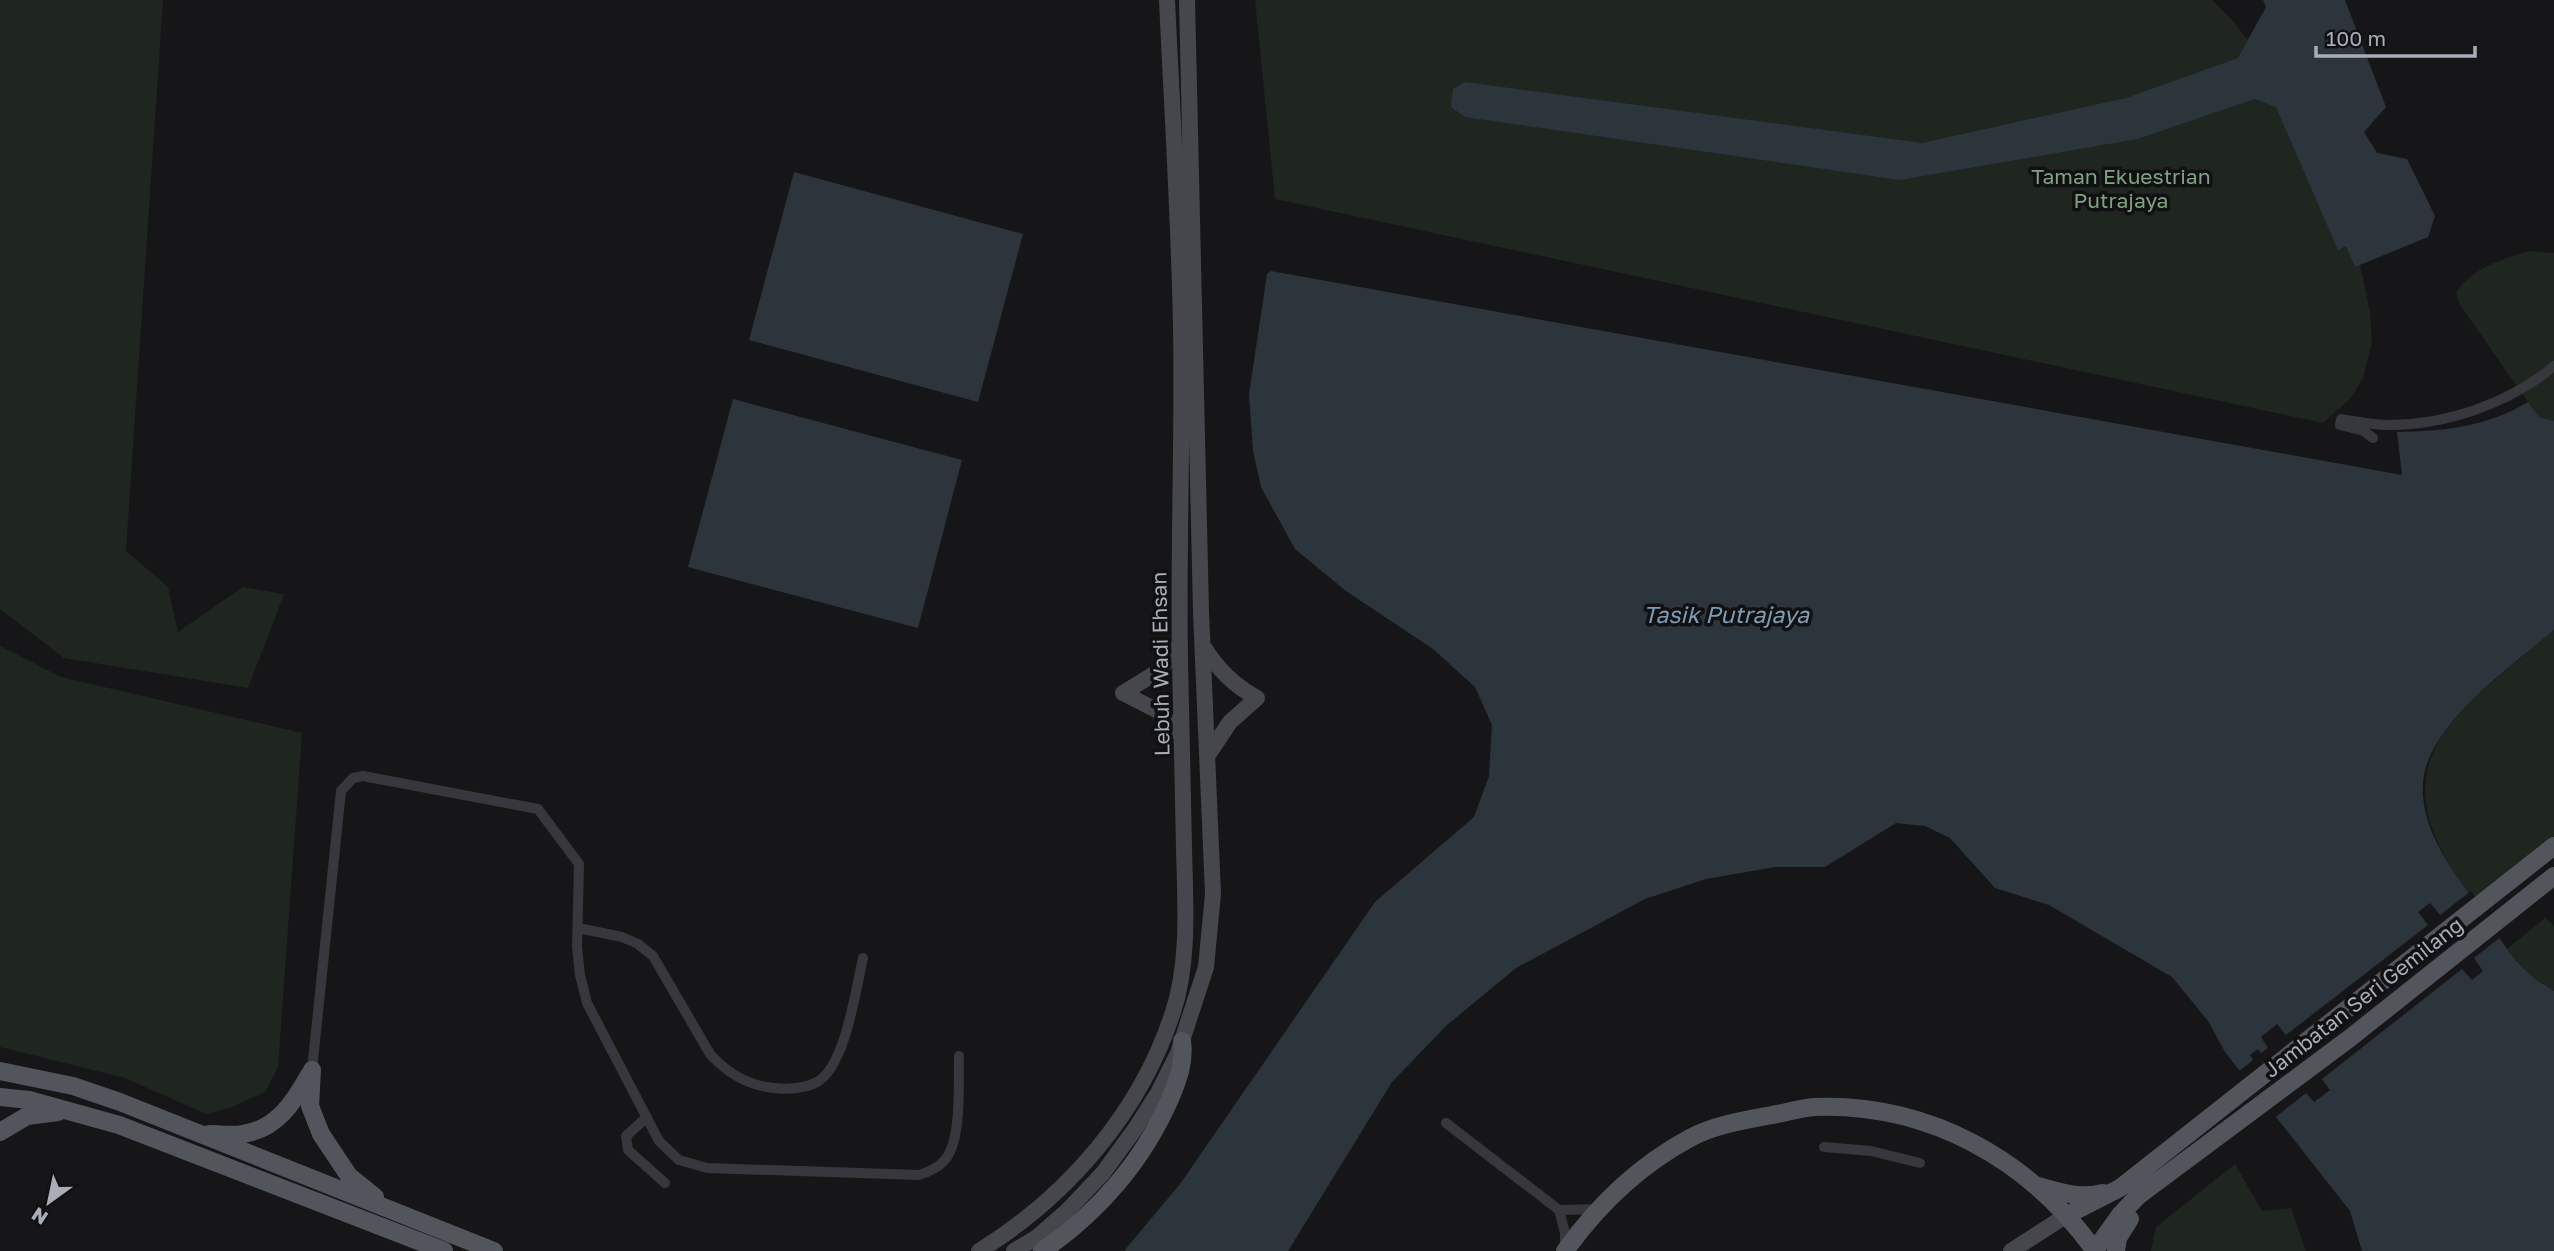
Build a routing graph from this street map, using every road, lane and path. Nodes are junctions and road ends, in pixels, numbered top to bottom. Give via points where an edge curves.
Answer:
1 (1167, 0) edge
2 (1188, 0) edge
3 (2554, 366) edge
4 (2373, 438) dead end
5 (1180, 644) junction
6 (1202, 644) junction
7 (1182, 737) junction
8 (1207, 757) junction
9 (2554, 846) edge
10 (2554, 876) edge
11 (578, 928) junction
12 (863, 958) dead end
13 (1182, 1041) junction
14 (959, 1056) dead end
15 (312, 1070) junction
16 (0, 1071) edge
17 (0, 1097) edge
18 (76, 1112) junction
19 (647, 1117) junction
20 (1446, 1123) dead end
21 (0, 1132) edge
22 (199, 1134) junction
23 (1824, 1147) dead end
24 (1920, 1163) dead end
25 (665, 1182) dead end
26 (2158, 1183) junction
27 (2035, 1185) junction
28 (2120, 1188) junction
29 (1599, 1209) junction
30 (390, 1210) junction
31 (1559, 1210) junction
32 (2067, 1215) junction
33 (437, 1250) edge
34 (494, 1251) edge
35 (979, 1251) edge
36 (1014, 1251) edge
37 (1042, 1251) edge
38 (1565, 1251) edge
39 (2011, 1251) edge
40 (2095, 1251) edge
41 (2116, 1251) edge

1 - 5 main road, Lebuh Wadi Ehsan via 1181,326
2 - 6 main road, Lebuh Wadi Ehsan
3 - 4 street via 2507,396 2453,416 2392,425 2341,419 2340,425
5 - 7 main road, Lebuh Wadi Ehsan
5 - 7 main road via 1159,671 1123,693 1160,712
6 - 8 main road, Lebuh Wadi Ehsan
6 - 8 main road via 1222,673 1257,698 1230,722
7 - 35 main road, Lebuh Wadi Ehsan via 1182,974 1160,1045 1115,1125 1084,1163 1051,1198
8 - 13 main road, Lebuh Wadi Ehsan via 1213,894 1206,967
9 - 28 main road, Jambatan Seri Gemilang
10 - 26 main road, Jambatan Seri Gemilang
11 - 12 street via 622,937 653,956 721,1067 735,1077 776,1089 817,1082 831,1069 840,1052
11 - 15 street via 579,864 538,809 363,776 353,778 339,800
11 - 19 street via 580,975 587,1003
13 - 36 main road, Lebuh Wadi Ehsan via 1158,1093 1104,1173 1036,1238
13 - 37 main road via 1184,1056 1160,1121 1138,1159 1071,1231
14 - 19 street via 952,1148 932,1171 919,1175 693,1166 668,1151
15 - 22 main road via 293,1104 273,1123 245,1134
15 - 30 main road via 310,1106 321,1134 349,1176
16 - 22 main road via 73,1086
17 - 18 main road
18 - 21 main road via 27,1116
18 - 33 main road
19 - 25 street via 626,1136 625,1144
20 - 31 street
22 - 30 main road
23 - 24 street via 1871,1151
26 - 40 main road, Jambatan Seri Gemilang via 2120,1215
26 - 41 main road via 2118,1238
27 - 28 main road via 2074,1196
27 - 29 main road via 1997,1156 1955,1133 1893,1114 1811,1107 1692,1137 1642,1170
27 - 32 main road
28 - 32 main road
29 - 31 street
29 - 38 main road
30 - 34 main road
31 - 38 street
32 - 39 main road
32 - 40 main road

